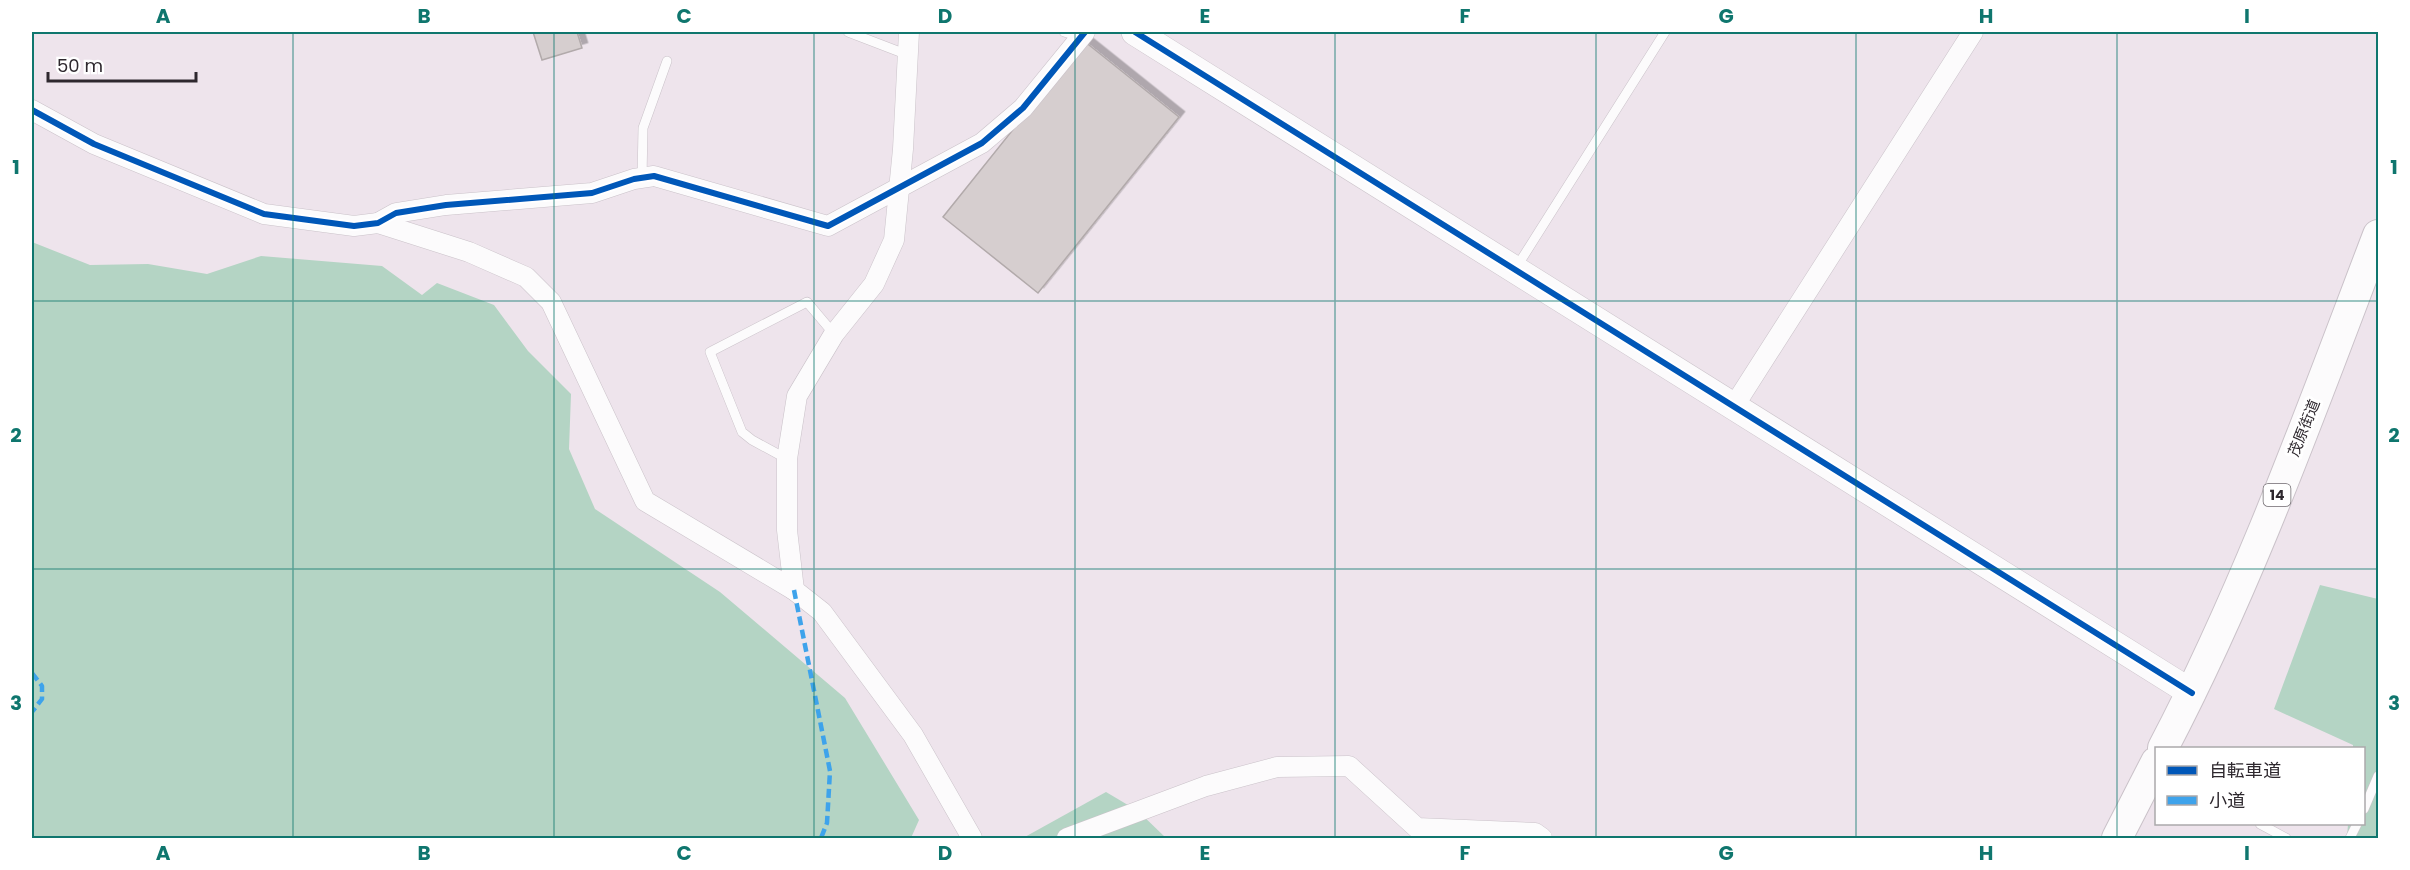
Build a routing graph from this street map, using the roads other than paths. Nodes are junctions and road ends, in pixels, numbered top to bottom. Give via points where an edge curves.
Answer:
1 (849, 32) edge
2 (909, 32) edge
3 (1135, 32) edge
4 (1665, 32) edge
5 (1972, 32) edge
6 (1076, 33) edge
7 (908, 55) junction
8 (668, 61) dead end
9 (32, 111) edge
10 (642, 178) junction
11 (899, 188) junction
12 (378, 223) junction
13 (2379, 235) edge
14 (1515, 269) junction
15 (834, 334) junction
16 (1734, 406) junction
17 (787, 459) junction
18 (794, 590) junction
19 (2192, 693) junction
20 (2164, 747) edge
21 (2155, 765) edge
22 (2379, 776) edge
23 (2365, 806) edge
24 (2262, 825) edge
25 (1417, 833) edge
26 (972, 838) edge
27 (1067, 838) edge
28 (1542, 838) edge
29 (2117, 838) edge
30 (2286, 838) edge

1 - 7 lane
2 - 7 street
3 - 14 street
4 - 14 lane
5 - 16 street
6 - 11 street via 1023,108 982,143
7 - 11 street
8 - 10 lane via 643,128
9 - 12 street via 94,144 264,214 354,226
10 - 11 street via 654,176 828,226
10 - 12 street via 592,193 396,213
11 - 15 street via 894,240 874,284
12 - 18 street via 469,252 526,277 551,302 645,501
13 - 19 main road, 茂原街道 / 14 via 2254,554
14 - 16 street
15 - 17 street via 797,396
15 - 17 lane via 807,302 710,352 742,432
16 - 19 street
17 - 18 street via 787,530
18 - 26 street via 822,612 913,735
19 - 20 main road, 茂原街道 / 14
21 - 29 main road
22 - 23 lane
24 - 30 lane
25 - 27 street via 1349,766 1277,767 1206,786
25 - 28 street via 1535,833

